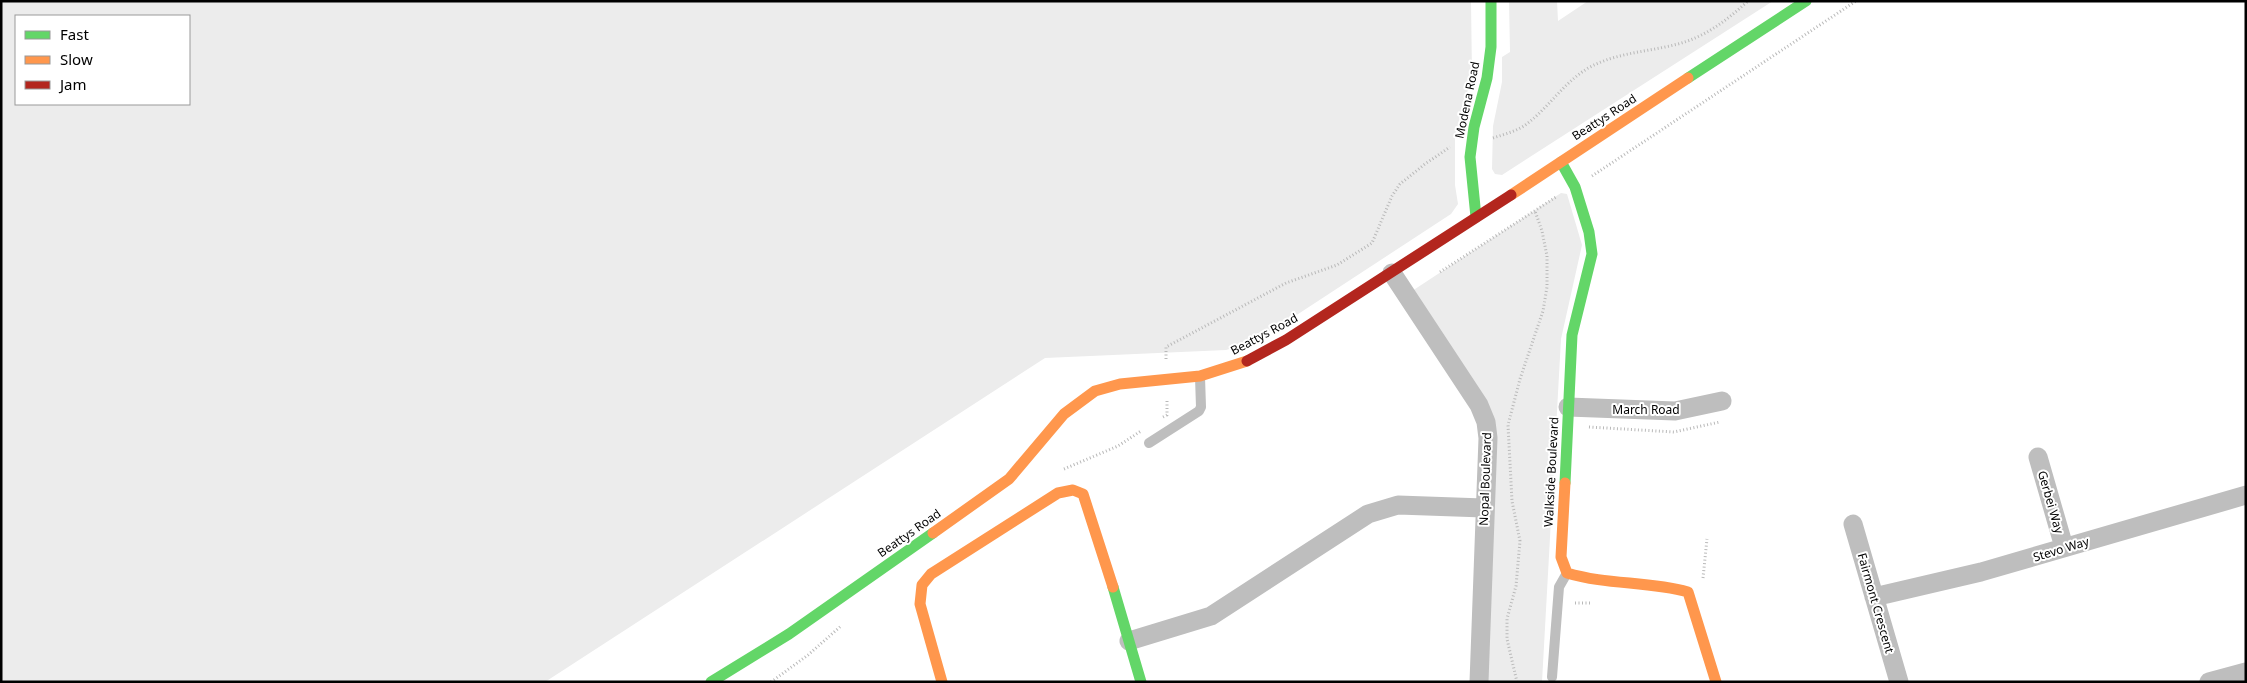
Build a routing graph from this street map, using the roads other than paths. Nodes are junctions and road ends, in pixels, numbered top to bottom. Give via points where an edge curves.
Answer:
1 (1490, 1) edge
2 (1806, 1) edge
3 (1476, 141) junction
4 (1561, 162) junction
5 (1489, 199) junction
6 (1476, 217) junction
7 (1392, 273) junction
8 (1200, 376) junction
9 (1722, 401) dead end
10 (1568, 407) junction
11 (1149, 442) dead end
12 (2038, 457) dead end
13 (2246, 495) edge
14 (1484, 508) junction
15 (1853, 524) dead end
16 (2064, 547) junction
17 (1567, 574) junction
18 (1874, 597) junction
19 (1129, 641) junction
20 (2246, 672) edge
21 (1552, 677) dead end
22 (711, 682) edge
23 (942, 682) edge
24 (1141, 682) edge
25 (1479, 682) edge
26 (1716, 682) edge
27 (1899, 682) edge
28 (2209, 682) edge

1 - 3 street, Modena Road via 1491,47
2 - 4 street, Beattys Road
3 - 5 street, Modena Road
3 - 6 street, Modena Road via 1471,172
4 - 5 street, Beattys Road
4 - 10 street, Walkside Boulevard via 1575,187 1589,232 1592,254 1572,334
5 - 6 street, Beattys Road
6 - 7 street, Beattys Road
7 - 8 street, Beattys Road via 1245,362
7 - 14 street, Nopal Boulevard via 1479,405 1486,422
8 - 11 lane via 1199,411
8 - 22 street, Beattys Road via 1120,384 1095,391 1064,414 1009,479 789,634
9 - 10 street, March Road via 1675,411
10 - 17 street, Walkside Boulevard via 1561,557
12 - 16 street, Gerbei Way
13 - 16 street, Stevo Way
14 - 19 street via 1398,505 1368,514 1211,616
14 - 25 street, Nopal Boulevard
15 - 18 street, Fairmont Crescent
16 - 18 street, Stevo Way via 1981,572
17 - 21 lane via 1559,587
17 - 26 street via 1583,580 1671,586 1688,592
18 - 27 street, Fairmont Crescent
19 - 23 street via 1083,494 1073,490 1058,493 931,574 922,585 920,604
19 - 24 street
20 - 28 street

